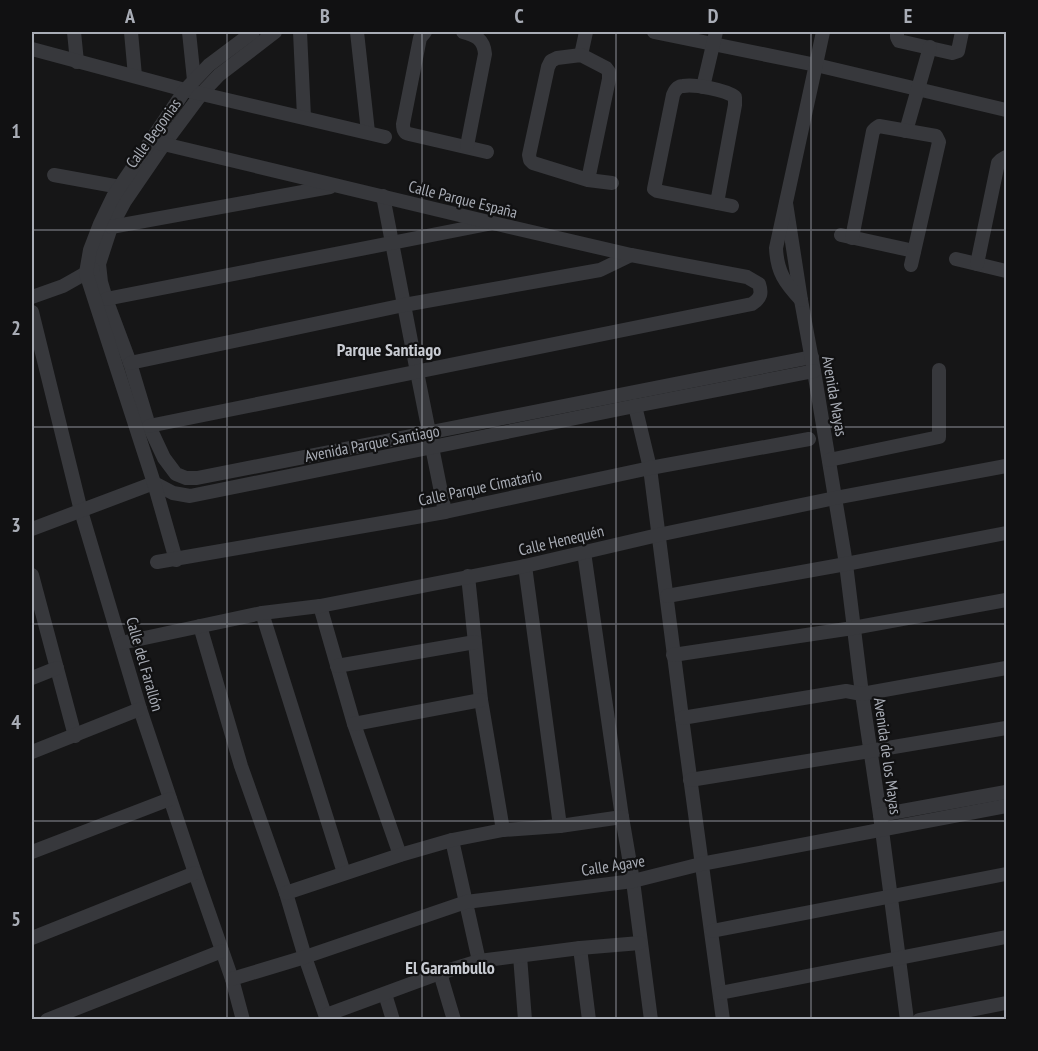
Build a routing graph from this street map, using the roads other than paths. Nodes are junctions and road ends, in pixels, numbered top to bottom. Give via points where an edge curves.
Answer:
1 (74, 32) edge
2 (131, 32) edge
3 (189, 32) edge
4 (253, 32) edge
5 (275, 32) edge
6 (300, 32) edge
7 (357, 32) edge
8 (425, 32) edge
9 (463, 32) edge
10 (586, 32) edge
11 (654, 32) edge
12 (823, 32) edge
13 (897, 32) edge
14 (962, 32) edge
15 (715, 37) edge
16 (930, 47) junction
17 (32, 49) edge
18 (581, 55) junction
19 (77, 62) junction
20 (816, 65) junction
21 (135, 76) junction
22 (189, 85) junction
23 (703, 87) junction
24 (918, 89) junction
25 (202, 93) junction
26 (1006, 110) edge
27 (304, 117) junction
28 (906, 131) junction
29 (368, 132) junction
30 (385, 136) dead end
31 (158, 142) junction
32 (467, 146) junction
33 (487, 152) dead end
34 (1006, 157) edge
35 (54, 175) dead end
36 (588, 180) junction
37 (612, 183) dead end
38 (336, 186) junction
39 (120, 187) junction
40 (383, 196) junction
41 (717, 203) junction
42 (732, 206) dead end
43 (493, 223) junction
44 (111, 227) junction
45 (391, 242) junction
46 (914, 251) junction
47 (631, 255) junction
48 (956, 259) dead end
49 (99, 264) junction
50 (977, 264) junction
51 (911, 265) dead end
52 (1006, 271) edge
53 (86, 273) junction
54 (32, 297) edge
55 (106, 299) junction
56 (404, 305) junction
57 (32, 312) edge
58 (130, 363) junction
59 (813, 364) junction
60 (939, 370) dead end
61 (417, 372) junction
62 (635, 406) junction
63 (149, 426) junction
64 (809, 439) dead end
65 (430, 441) junction
66 (829, 460) junction
67 (1006, 466) edge
68 (650, 468) junction
69 (154, 483) junction
70 (836, 498) junction
71 (81, 511) junction
72 (446, 512) junction
73 (32, 529) edge
74 (1006, 532) edge
75 (658, 535) junction
76 (584, 552) junction
77 (176, 560) junction
78 (157, 562) dead end
79 (846, 564) junction
80 (525, 566) junction
81 (32, 575) edge
82 (468, 576) junction
83 (667, 596) junction
84 (1006, 600) edge
85 (35, 603) edge
86 (320, 606) junction
87 (262, 614) junction
88 (200, 626) junction
89 (853, 628) junction
90 (475, 642) junction
91 (122, 643) junction
92 (673, 655) junction
93 (336, 666) junction
94 (57, 668) junction
95 (1006, 668) edge
96 (32, 678) edge
97 (862, 694) junction
98 (481, 700) junction
99 (140, 709) junction
100 (682, 718) junction
101 (354, 724) junction
102 (1006, 728) edge
103 (75, 736) junction
104 (870, 751) junction
105 (32, 752) edge
106 (690, 780) junction
107 (1006, 792) edge
108 (170, 799) junction
109 (1006, 806) edge
110 (880, 815) junction
111 (622, 817) junction
112 (560, 826) junction
113 (503, 830) junction
114 (882, 830) junction
115 (452, 840) junction
116 (32, 852) edge
117 (400, 855) junction
118 (701, 864) junction
119 (195, 873) junction
120 (344, 873) junction
121 (1006, 874) edge
122 (633, 881) junction
123 (286, 893) junction
124 (891, 896) junction
125 (466, 902) junction
126 (712, 931) junction
127 (1006, 936) edge
128 (32, 938) edge
129 (640, 943) junction
130 (580, 948) junction
131 (222, 951) junction
132 (520, 956) junction
133 (305, 957) junction
134 (898, 957) junction
135 (479, 961) junction
136 (440, 973) junction
137 (232, 980) junction
138 (720, 993) junction
139 (385, 994) junction
140 (1006, 1002) edge
141 (327, 1017) edge
142 (47, 1020) edge
143 (243, 1020) edge
144 (393, 1020) edge
145 (454, 1020) edge
146 (525, 1020) edge
147 (589, 1020) edge
148 (651, 1020) edge
149 (723, 1020) edge
150 (907, 1020) edge
151 (919, 1020) edge

1 - 19 street
2 - 21 street
3 - 22 street
4 - 22 street, Calle Begonias
5 - 25 street, Calle Begonias
6 - 27 street
7 - 29 street
8 - 32 street via 420,38 403,128 409,134
9 - 32 street via 479,38 485,54
10 - 18 street
11 - 15 street
12 - 20 street, Avenida Mayas
13 - 16 street via 899,41
14 - 16 street via 957,52
15 - 20 street
15 - 23 street
16 - 24 street
17 - 19 street
18 - 36 street via 609,72
18 - 36 street via 551,61 529,158 533,163
19 - 21 street
20 - 24 street
20 - 59 street, Avenida Mayas via 786,203
21 - 22 street
22 - 25 street
22 - 31 street, Calle Begonias
23 - 41 street via 730,93 736,101
23 - 41 street via 683,86 674,92 654,189
24 - 26 street
24 - 28 street
25 - 27 street
25 - 31 street, Calle Begonias
27 - 29 street
28 - 46 street via 936,136 939,142
28 - 46 street via 879,126 873,131 846,236
29 - 30 street
31 - 38 street, Calle Parque España
31 - 39 street, Calle Begonias
31 - 44 street, Calle Begonias
32 - 33 street
34 - 50 street via 998,163
35 - 39 street
36 - 37 street
38 - 40 street, Calle Parque España
38 - 44 street
39 - 53 street, Calle Begonias via 100,224
40 - 43 street, Calle Parque España
40 - 45 street
41 - 42 street
43 - 45 street
43 - 47 street, Calle Parque España
44 - 49 street, Calle Begonias
45 - 55 street
45 - 56 street
46 - 51 street
47 - 56 street via 600,270
47 - 61 street, Calle Parque España via 747,277 759,284 759,300
48 - 50 street
49 - 53 street
49 - 55 street, Avenida Parque Santiago
50 - 52 street
53 - 54 street
53 - 69 street
55 - 58 street, Avenida Parque Santiago
56 - 58 street
56 - 61 street
57 - 71 street, Calle del Farallón
58 - 63 street, Avenida Parque Santiago
59 - 62 street, Avenida Parque Santiago
59 - 65 street, Avenida Parque Santiago via 643,390
59 - 66 street, Avenida Mayas
60 - 66 street via 939,437
61 - 63 street
61 - 65 street
62 - 65 street, Avenida Parque Santiago
62 - 68 street
63 - 65 street, Avenida Parque Santiago via 164,458 176,474 186,478
64 - 68 street, Calle Parque Cimatario
65 - 69 street, Avenida Parque Santiago via 190,496
65 - 72 street
66 - 70 street, Avenida Mayas
67 - 70 street, Calle Henequén
68 - 72 street, Calle Parque Cimatario
68 - 75 street
69 - 71 street
69 - 77 street
70 - 75 street, Calle Henequén
70 - 79 street, Avenida de los Mayas
71 - 73 street
71 - 91 street, Calle del Farallón
72 - 77 street, Calle Parque Cimatario
74 - 79 street
75 - 76 street, Calle Henequén
75 - 83 street
76 - 80 street, Calle Henequén
76 - 111 street
77 - 78 street, Calle Parque Cimatario
79 - 83 street
79 - 89 street, Avenida de los Mayas
80 - 82 street, Calle Henequén
80 - 112 street
81 - 85 street
82 - 86 street, Calle Henequén
82 - 90 street
83 - 92 street
84 - 89 street
85 - 94 street
86 - 87 street, Calle Henequén
86 - 93 street
87 - 88 street, Calle Henequén
87 - 120 street
88 - 91 street, Calle Henequén
88 - 123 street via 241,766
89 - 92 street
89 - 97 street, Avenida de los Mayas
90 - 93 street
90 - 98 street
91 - 99 street, Calle del Farallón
92 - 100 street
93 - 101 street
94 - 96 street
94 - 103 street
95 - 97 street
97 - 100 street via 846,691
97 - 104 street, Avenida de los Mayas
98 - 101 street
98 - 113 street
99 - 103 street
99 - 108 street, Calle del Farallón
100 - 106 street
101 - 117 street
102 - 104 street
103 - 105 street
104 - 106 street
104 - 110 street, Avenida de los Mayas
106 - 118 street
107 - 110 street
108 - 116 street
108 - 119 street, Calle del Farallón
109 - 114 street, Calle Agave
110 - 114 street, Avenida de los Mayas
111 - 112 street
111 - 122 street
112 - 113 street
113 - 115 street
114 - 118 street, Calle Agave
114 - 124 street, Avenida de los Mayas
115 - 117 street
115 - 125 street
117 - 120 street
118 - 122 street, Calle Agave
118 - 126 street
119 - 128 street
119 - 131 street, Calle del Farallón
120 - 123 street
121 - 124 street
122 - 125 street, Calle Agave
122 - 129 street
123 - 133 street
124 - 126 street
124 - 134 street, Avenida de los Mayas
125 - 133 street, Calle Agave
125 - 135 street
126 - 138 street
127 - 134 street
129 - 130 street
129 - 148 street
130 - 132 street
130 - 147 street
131 - 137 street, Calle del Farallón
131 - 142 street
132 - 135 street
132 - 146 street
133 - 137 street, Calle Agave
133 - 141 street
134 - 138 street
134 - 150 street, Avenida de los Mayas
135 - 136 street
136 - 139 street
136 - 145 street
137 - 143 street, Calle del Farallón
138 - 149 street
139 - 141 street
139 - 144 street
140 - 151 street

